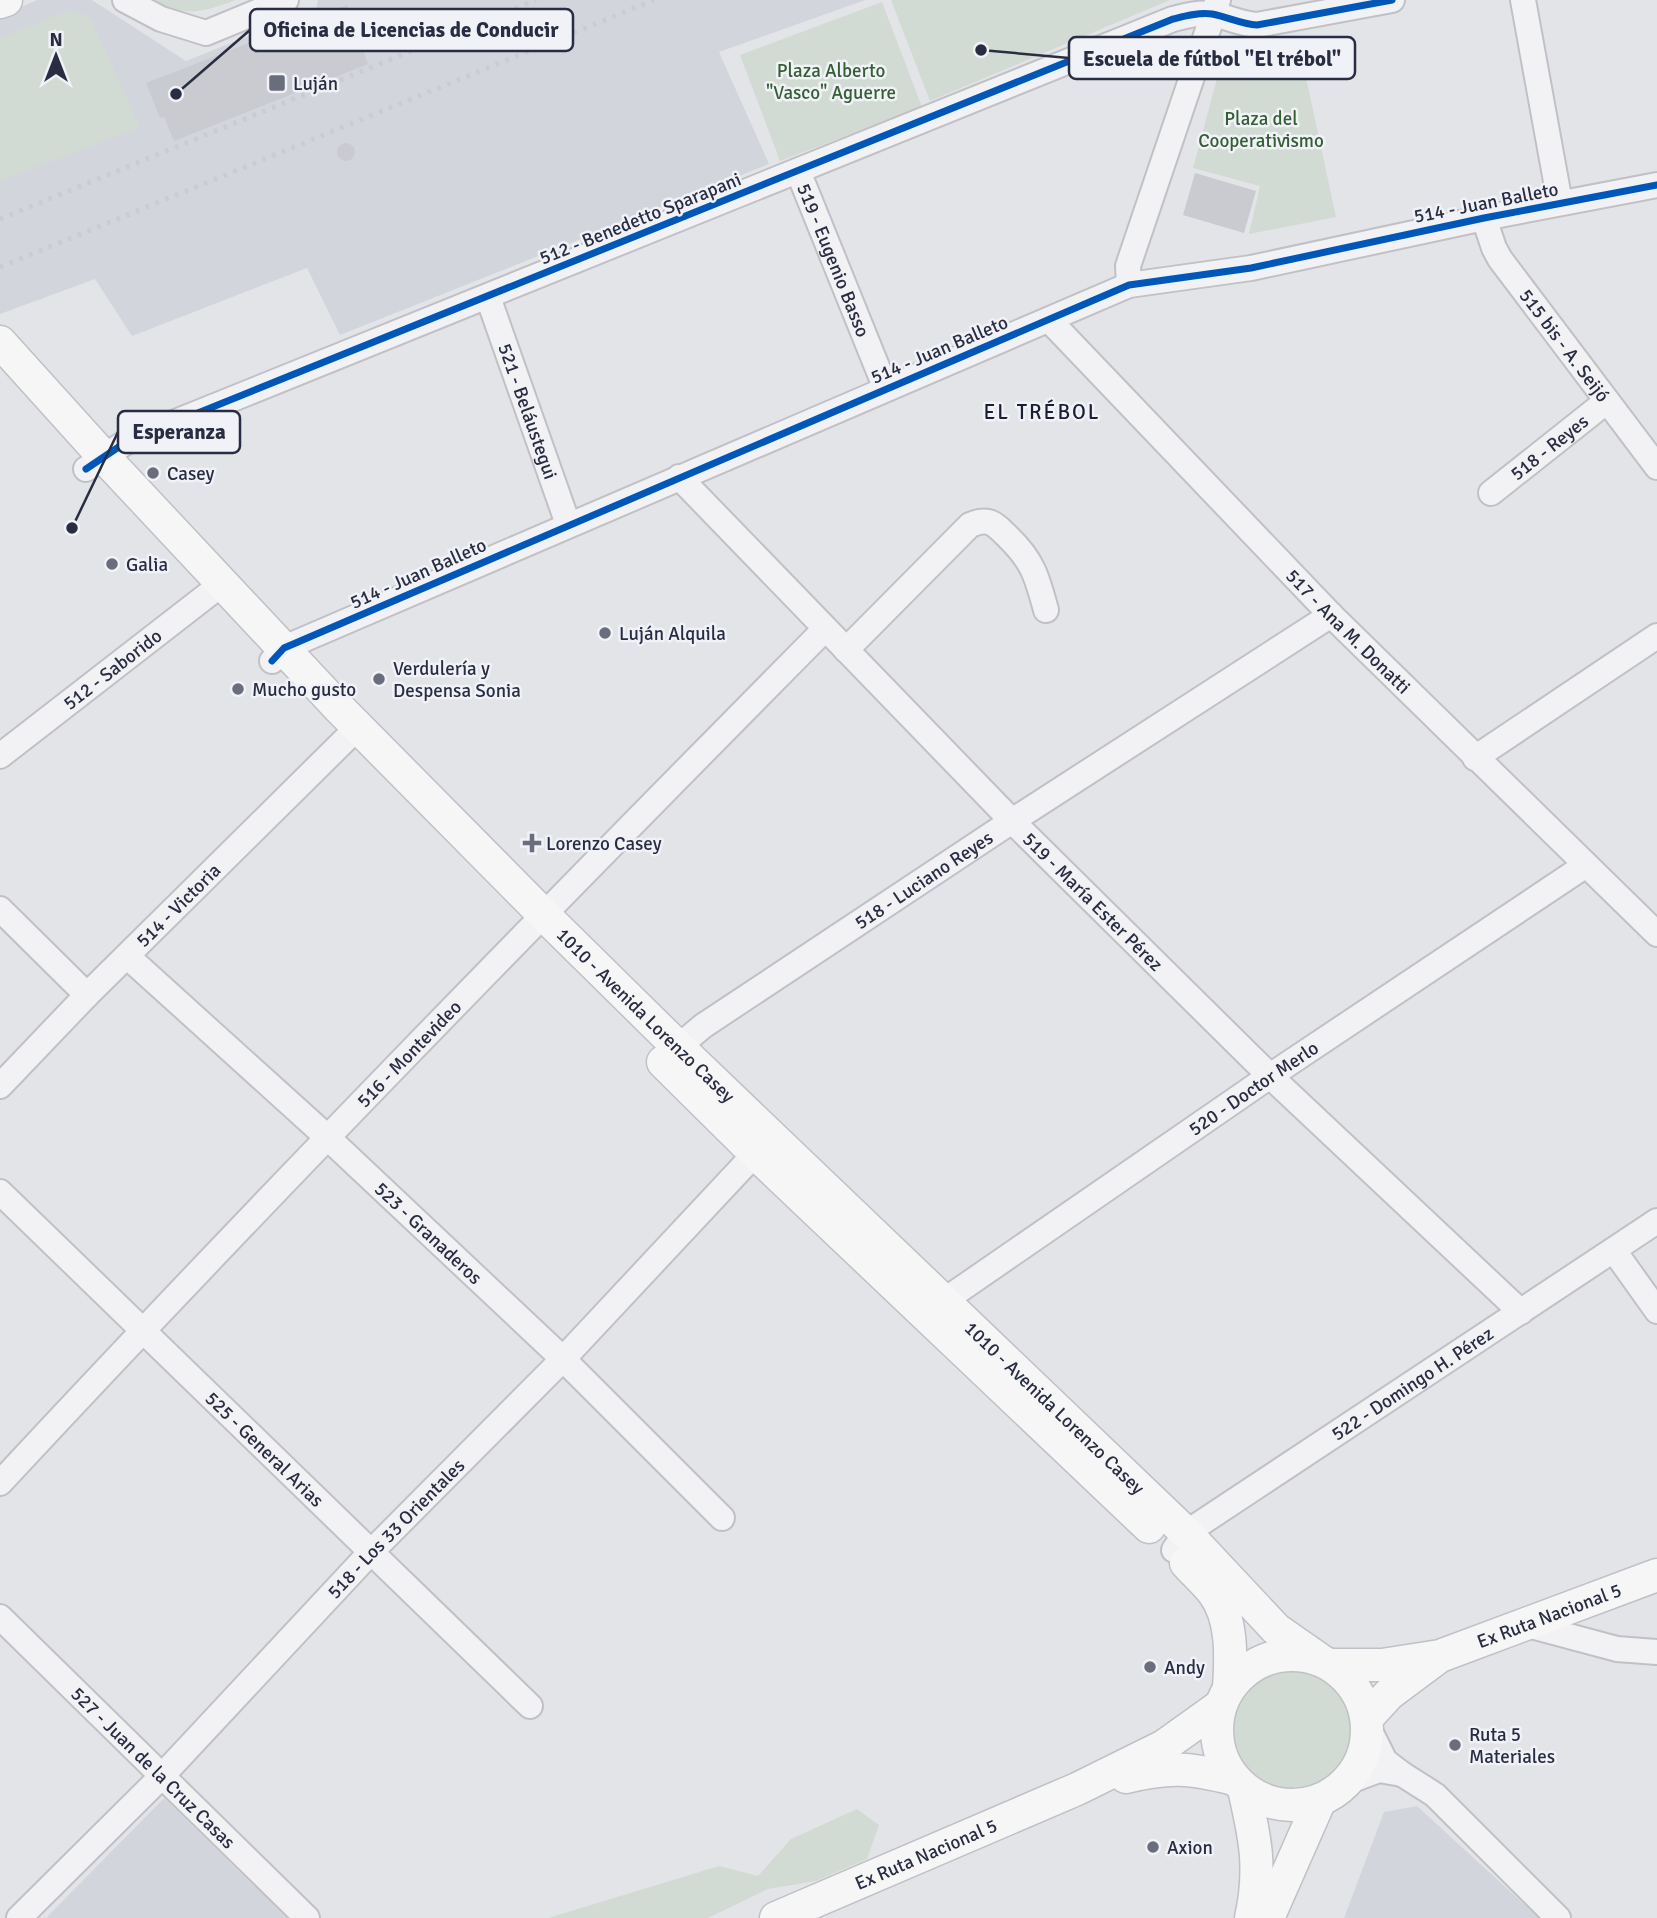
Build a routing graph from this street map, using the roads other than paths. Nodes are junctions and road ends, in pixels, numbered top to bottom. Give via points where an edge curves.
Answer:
1 (6, 0) edge
2 (125, 0) edge
3 (286, 0) edge
4 (1392, 0) edge
5 (1523, 0) edge
6 (0, 2) edge
7 (1215, 7) edge
8 (798, 170) junction
9 (1657, 185) edge
10 (1560, 204) junction
11 (1484, 218) junction
12 (1129, 285) junction
13 (488, 297) junction
14 (1049, 320) junction
15 (0, 342) edge
16 (0, 373) edge
17 (886, 389) junction
18 (1607, 401) junction
19 (94, 463) junction
20 (1657, 467) edge
21 (679, 477) junction
22 (1491, 493) dead end
23 (568, 524) junction
24 (216, 589) junction
25 (1046, 610) dead end
26 (1331, 615) junction
27 (825, 629) junction
28 (1657, 636) edge
29 (845, 650) junction
30 (278, 655) junction
31 (350, 734) junction
32 (0, 756) edge
33 (1475, 758) junction
34 (1012, 821) junction
35 (1586, 865) junction
36 (0, 909) edge
37 (536, 921) junction
38 (1657, 934) edge
39 (128, 957) junction
40 (87, 995) junction
41 (671, 1055) junction
42 (1270, 1076) junction
43 (0, 1086) edge
44 (327, 1137) junction
45 (763, 1145) junction
46 (0, 1192) edge
47 (1657, 1222) edge
48 (1615, 1252) junction
49 (936, 1309) junction
50 (1657, 1311) edge
51 (1521, 1312) junction
52 (141, 1331) junction
53 (563, 1359) junction
54 (0, 1483) edge
55 (722, 1518) dead end
56 (1180, 1541) junction
57 (370, 1553) junction
58 (1657, 1575) edge
59 (0, 1617) edge
60 (1524, 1624) junction
61 (1657, 1652) edge
62 (1440, 1656) junction
63 (1325, 1662) junction
64 (1224, 1697) junction
65 (530, 1706) dead end
66 (1368, 1723) junction
67 (1402, 1774) junction
68 (160, 1777) junction
69 (1347, 1782) junction
70 (1239, 1784) junction
71 (1077, 1789) junction
72 (1320, 1800) junction
73 (19, 1918) edge
74 (307, 1918) edge
75 (776, 1918) edge
76 (1251, 1918) edge
77 (1268, 1918) edge
78 (1558, 1918) edge

1 - 6 main road
2 - 3 street via 161,19 206,33
4 - 7 street via 1257,26 1241,24
5 - 10 street
7 - 8 street, 512 - Benedetto Sparapani via 1173,19
7 - 12 street via 1128,266
8 - 13 street, 512 - Benedetto Sparapani
8 - 17 street, 519 - Eugenio Basso
9 - 10 street, 514 - Juan Balleto
10 - 11 street, 514 - Juan Balleto
11 - 12 street, 514 - Juan Balleto via 1251,268
11 - 18 street, 515 bis - A. Seijó via 1500,259
12 - 14 street, 514 - Juan Balleto
13 - 19 street, 512 - Benedetto Sparapani via 126,442
13 - 23 street, 521 - Beláustegui
14 - 17 street, 514 - Juan Balleto
14 - 26 street, 517 - Ana M. Donatti
15 - 19 main road, 1010 - Avenida Lorenzo Casey
16 - 19 main road, 1010 - Avenida Lorenzo Casey
17 - 21 street, 514 - Juan Balleto
18 - 20 street, 515 bis - A. Seijó
18 - 22 street, 518 - Reyes
19 - 24 main road, 1010 - Avenida Lorenzo Casey
21 - 23 street, 514 - Juan Balleto
21 - 27 street, 519 - María Ester Pérez
23 - 30 street, 514 - Juan Balleto
24 - 30 main road, 1010 - Avenida Lorenzo Casey
24 - 32 street, 512 - Saborido
25 - 29 street via 1025,553 995,523 982,520 970,525
26 - 33 street, 517 - Ana M. Donatti
26 - 34 street, 518 - Luciano Reyes
27 - 29 street, 519 - María Ester Pérez
27 - 37 street, 516 - Montevideo
28 - 33 street
29 - 34 street, 519 - María Ester Pérez
30 - 31 main road, 1010 - Avenida Lorenzo Casey
31 - 37 main road, 1010 - Avenida Lorenzo Casey
31 - 39 street, 514 - Victoria
33 - 35 street, 517 - Ana M. Donatti
34 - 41 street, 518 - Luciano Reyes via 703,1026
34 - 42 street, 519 - María Ester Pérez
35 - 38 street, 517 - Ana M. Donatti
35 - 42 street, 520 - Doctor Merlo
36 - 40 street
37 - 41 main road, 1010 - Avenida Lorenzo Casey
37 - 44 street, 516 - Montevideo
39 - 40 street, 514 - Victoria
39 - 44 street, 523 - Granaderos
40 - 43 street, 514 - Victoria
41 - 45 main road, 1010 - Avenida Lorenzo Casey
42 - 49 street, 520 - Doctor Merlo
42 - 51 street, 519 - María Ester Pérez
44 - 52 street, 516 - Montevideo
44 - 53 street, 523 - Granaderos
45 - 49 main road, 1010 - Avenida Lorenzo Casey
45 - 53 street, 518 - Los 33 Orientales
46 - 52 street, 525 - General Arias
47 - 48 street, 522 - Domingo H. Pérez
48 - 50 street
48 - 51 street, 522 - Domingo H. Pérez
49 - 56 main road, 1010 - Avenida Lorenzo Casey
51 - 56 street, 522 - Domingo H. Pérez
52 - 54 street, 516 - Montevideo
52 - 57 street, 525 - General Arias
53 - 55 street, 523 - Granaderos
53 - 57 street, 518 - Los 33 Orientales
56 - 63 main road, 1010 - Avenida Lorenzo Casey via 1276,1629
56 - 64 main road, 1010 - Avenida Lorenzo Casey via 1222,1608 1231,1657
57 - 65 street, 525 - General Arias
57 - 68 street, 518 - Los 33 Orientales
58 - 60 main road, Ex Ruta Nacional 5
59 - 68 street, 527 - Juan de la Cruz Casas
60 - 61 street via 1617,1649
60 - 62 main road, Ex Ruta Nacional 5
62 - 63 main road, Ex Ruta Nacional 5 via 1382,1665
62 - 66 main road, Ex Ruta Nacional 5 via 1389,1694
63 - 64 main road via 1303,1655 1269,1658 1240,1675
63 - 66 main road via 1355,1688
64 - 70 main road via 1217,1746
64 - 71 main road, Ex Ruta Nacional 5 via 1164,1746
66 - 67 street via 1385,1761
66 - 69 main road via 1365,1751
67 - 69 street via 1379,1770
67 - 78 street via 1435,1794
68 - 73 street, 518 - Los 33 Orientales
68 - 74 street, 527 - Juan de la Cruz Casas
69 - 72 main road
70 - 71 main road, Ex Ruta Nacional 5 via 1199,1770 1175,1768
70 - 72 main road via 1267,1801 1292,1806
70 - 76 main road via 1258,1860
71 - 75 main road, Ex Ruta Nacional 5
72 - 77 main road

